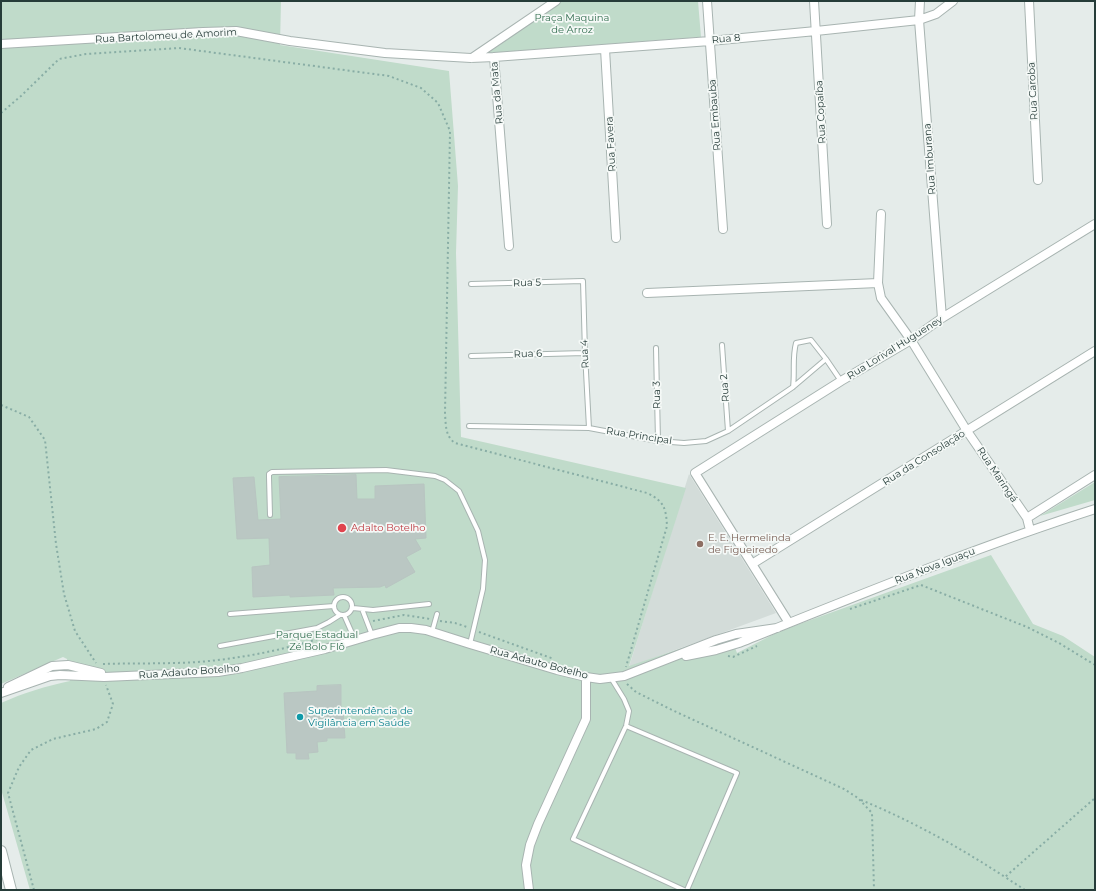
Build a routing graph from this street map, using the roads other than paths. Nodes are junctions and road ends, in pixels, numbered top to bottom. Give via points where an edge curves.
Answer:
1 (556, 1) edge
2 (707, 1) edge
3 (814, 1) edge
4 (920, 1) edge
5 (953, 1) edge
6 (1029, 1) edge
7 (919, 20) junction
8 (816, 32) junction
9 (710, 41) junction
10 (1, 44) edge
11 (605, 49) junction
12 (353, 50) joint
13 (494, 57) junction
14 (472, 58) junction
15 (1038, 180) dead end
16 (881, 214) dead end
17 (827, 224) dead end
18 (1095, 224) edge
19 (723, 229) dead end
20 (616, 238) dead end
21 (508, 246) dead end
22 (583, 281) joint
23 (878, 283) junction
24 (471, 284) dead end
25 (647, 293) dead end
26 (942, 318) junction
27 (911, 340) junction
28 (722, 345) dead end
29 (656, 348) dead end
30 (1095, 351) edge
31 (585, 353) junction
32 (471, 356) dead end
33 (826, 358) junction
34 (841, 381) junction
35 (793, 387) junction
36 (469, 426) dead end
37 (589, 428) junction
38 (728, 431) junction
39 (967, 431) junction
40 (658, 441) junction
41 (1095, 475) edge
42 (1095, 509) edge
43 (270, 515) dead end
44 (1026, 518) junction
45 (1030, 530) junction
46 (752, 564) junction
47 (429, 604) dead end
48 (334, 606) junction
49 (353, 608) junction
50 (362, 609) junction
51 (230, 614) dead end
52 (437, 614) dead end
53 (342, 615) junction
54 (789, 622) junction
55 (432, 632) junction
56 (372, 635) junction
57 (355, 640) junction
58 (470, 644) junction
59 (220, 646) dead end
60 (586, 676) junction
61 (624, 676) joint
62 (611, 678) junction
63 (1, 693) edge
64 (626, 726) junction
65 (1, 851) edge
66 (4, 877) edge
67 (12, 890) edge
68 (529, 890) edge
69 (685, 890) edge

1 - 14 street
2 - 9 street, Rua Embauba
3 - 8 street, Rua Copaíba
4 - 7 street, Rua Imburana
5 - 7 street, Rua 8 via 936,14
6 - 15 street, Rua Caroba
7 - 8 street, Rua 8
7 - 26 street, Rua Imburana
8 - 9 street, Rua 8
8 - 17 street, Rua Copaíba
9 - 11 street, Rua 8
9 - 19 street, Rua Embauba
10 - 12 street, Rua Bartolomeu de Amorim via 236,31
11 - 13 street, Rua 8
11 - 20 street, Rua Favera
12 - 14 street, Rua da Mata
13 - 14 street, Rua da Mata
13 - 21 street, Rua da Mata
16 - 23 street, Rua Maringá
18 - 26 street, Rua Lorival Hugueney
22 - 24 lane, Rua 5
22 - 31 lane, Rua 4
23 - 25 street
23 - 27 street, Rua Maringá via 881,298
26 - 27 street, Rua Lorival Hugueney
27 - 34 street, Rua Lorival Hugueney
27 - 39 street, Rua Maringá
28 - 38 lane, Rua 2
29 - 40 lane, Rua 3
30 - 39 street, Rua da Consolação
31 - 32 lane, Rua 6
31 - 37 lane, Rua 4
33 - 34 lane
33 - 35 lane, Rua Principal
33 - 35 lane via 811,340 796,343 793,355
34 - 46 street, Rua Lorival Hugueney via 695,473
35 - 38 lane, Rua Principal
36 - 37 lane, Rua Principal
37 - 40 lane, Rua Principal
38 - 40 lane, Rua Principal via 706,441
39 - 44 street, Rua Maringá
39 - 46 street, Rua da Consolação
41 - 44 street
42 - 45 street, Rua Nova Iguaçu
43 - 58 lane via 269,474 272,472 386,470 435,476 445,480 459,491 478,531 485,560 483,589
44 - 45 street, Rua Maringá
45 - 54 street, Rua Nova Iguaçu
46 - 54 street
47 - 50 lane
48 - 49 lane via 335,601 342,596 352,601
48 - 51 lane
48 - 53 lane
49 - 50 lane
49 - 53 lane via 351,612
50 - 56 lane
52 - 55 lane
53 - 57 lane
53 - 59 lane via 317,628
54 - 61 street, Rua Nova Iguaçu via 777,628 736,634
55 - 56 street, Rua Adauto Botelho via 405,628
55 - 58 street, Rua Adauto Botelho
56 - 57 street, Rua Adauto Botelho
57 - 63 street, Rua Adauto Botelho via 310,653 218,672 121,676 60,675
58 - 60 street, Rua Adauto Botelho
60 - 62 street, Rua Adauto Botelho
60 - 68 street via 586,719 530,845 526,865
61 - 62 street, Rua Adauto Botelho
62 - 64 lane via 629,711
64 - 69 lane via 573,840
64 - 69 lane via 737,773
65 - 66 street
66 - 67 street

